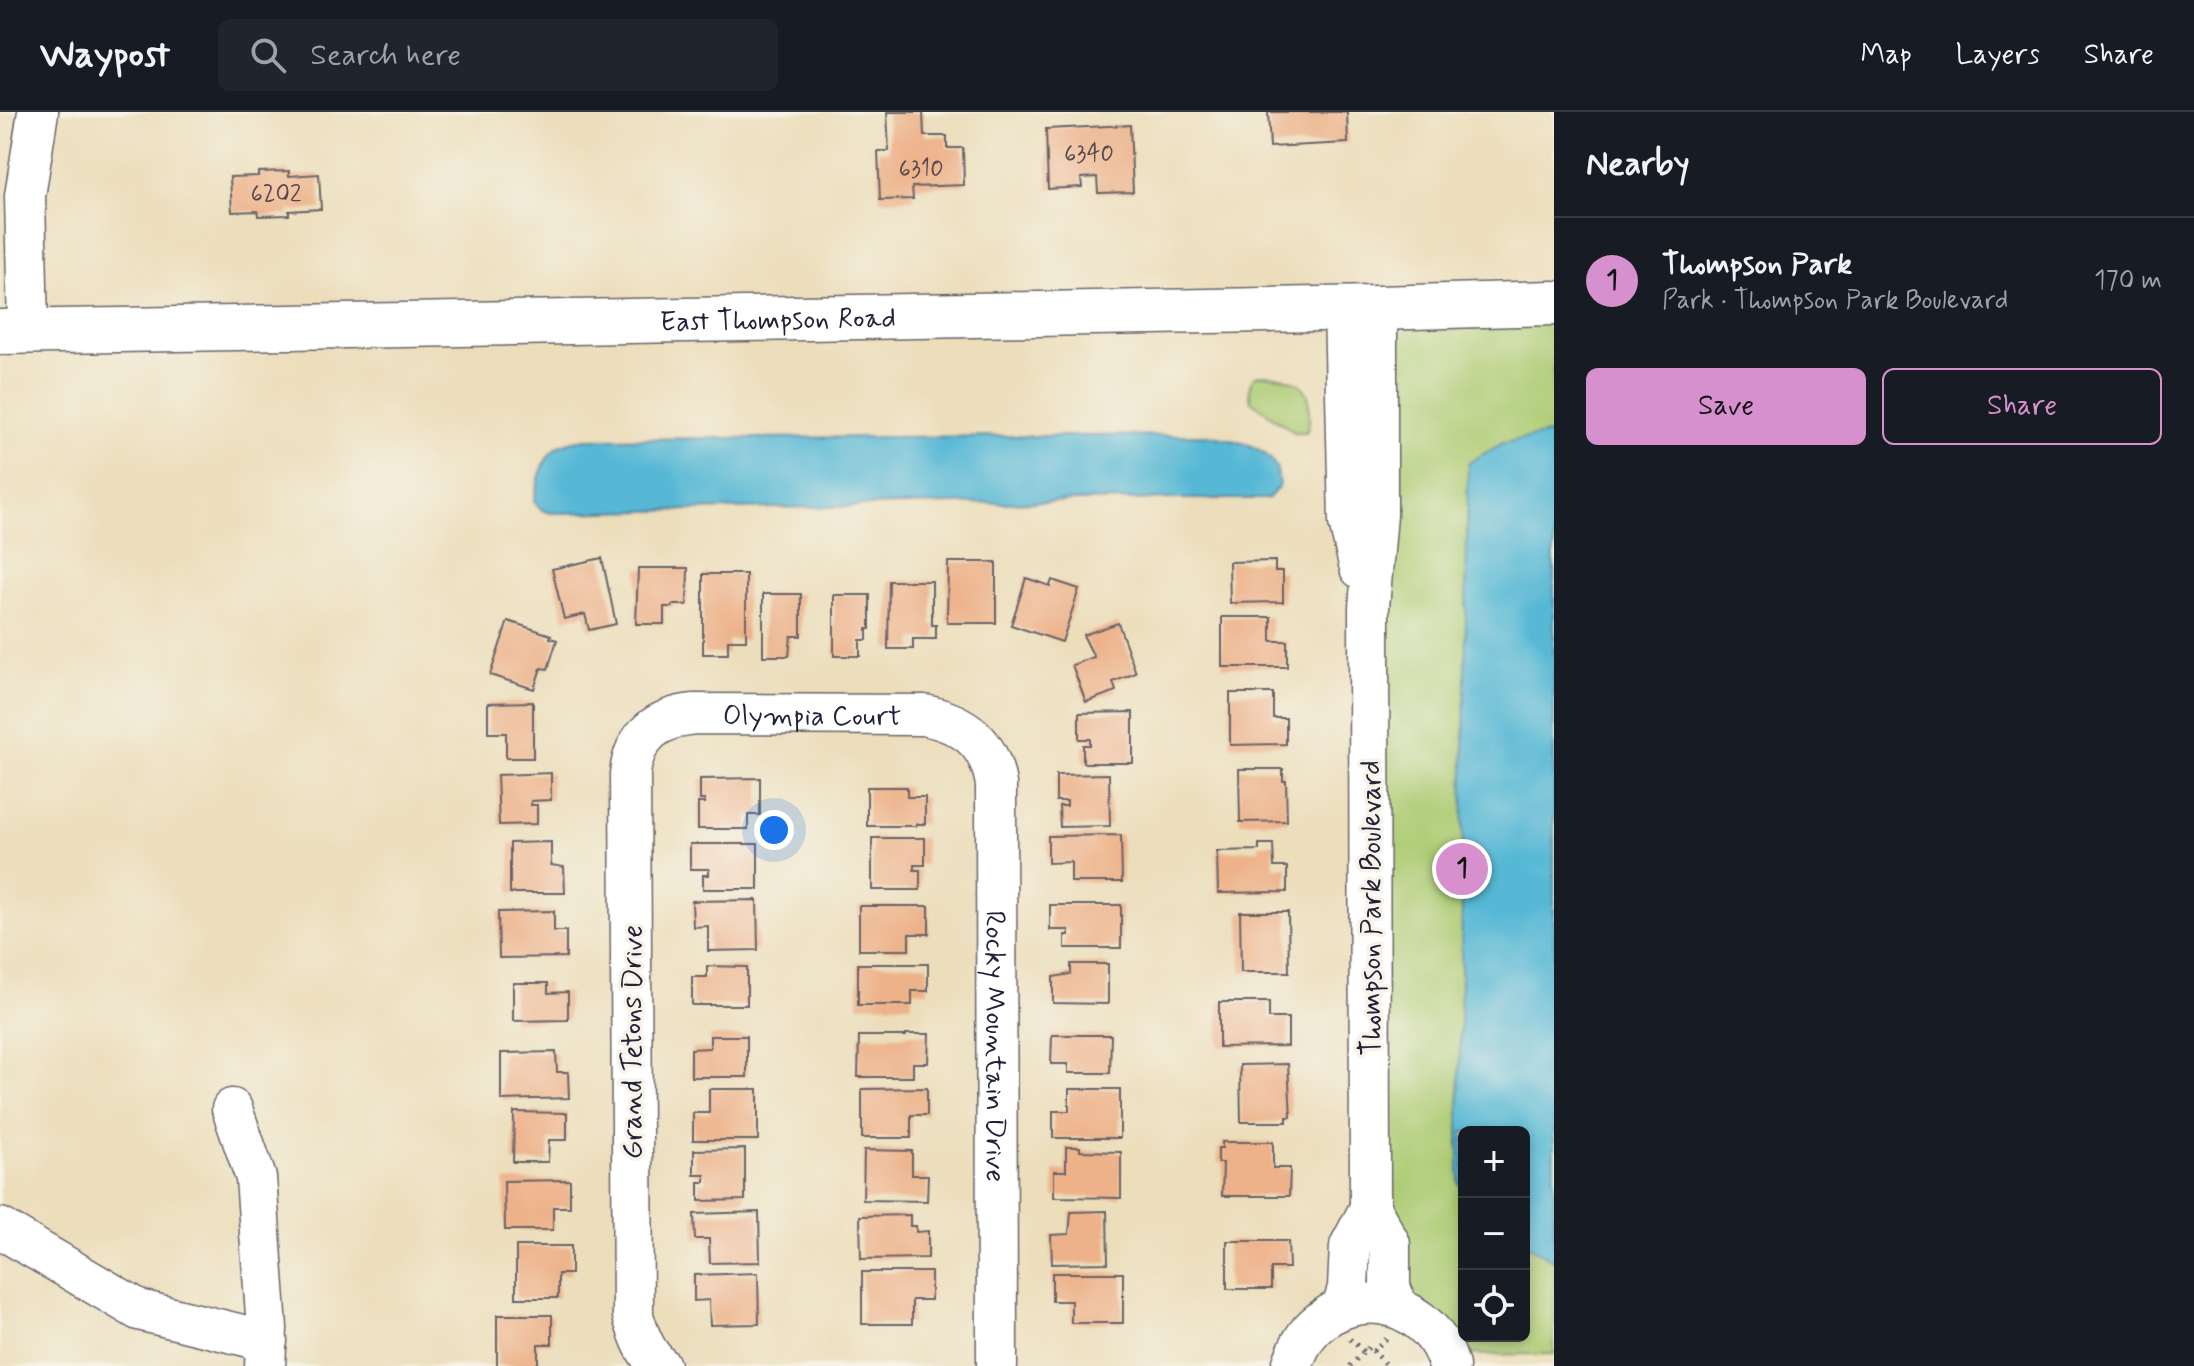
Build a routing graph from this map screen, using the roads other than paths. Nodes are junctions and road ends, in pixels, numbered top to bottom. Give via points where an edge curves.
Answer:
1 (38, 112) edge
2 (1554, 303) edge
3 (1360, 308) junction
4 (14, 331) edge
5 (653, 728) joint
6 (969, 733) joint
7 (232, 1109) dead end
8 (1370, 1208) junction
9 (0, 1228) edge
10 (1343, 1308) junction
11 (1398, 1308) junction
12 (266, 1354) edge
13 (656, 1363) edge
14 (997, 1366) edge
15 (1292, 1366) edge
16 (1449, 1366) edge

1 - 4 street
2 - 3 main road, East Thompson Road
3 - 4 main road, East Thompson Road
3 - 8 street, Thompson Park Boulevard via 1349,522 1369,607
5 - 6 street, Olympia Court via 694,714 924,715
5 - 13 street, Grand Tetons Drive via 637,747 630,774 633,1316
6 - 14 street, Rocky Mountain Drive via 990,760 996,784
7 - 12 street via 256,1178
8 - 10 street, Thompson Park Boulevard via 1350,1246
8 - 11 street, Thompson Park Boulevard via 1390,1244 1390,1287
9 - 12 street via 139,1310
10 - 11 street via 1371,1303
10 - 15 street via 1311,1330
11 - 16 street via 1427,1325

